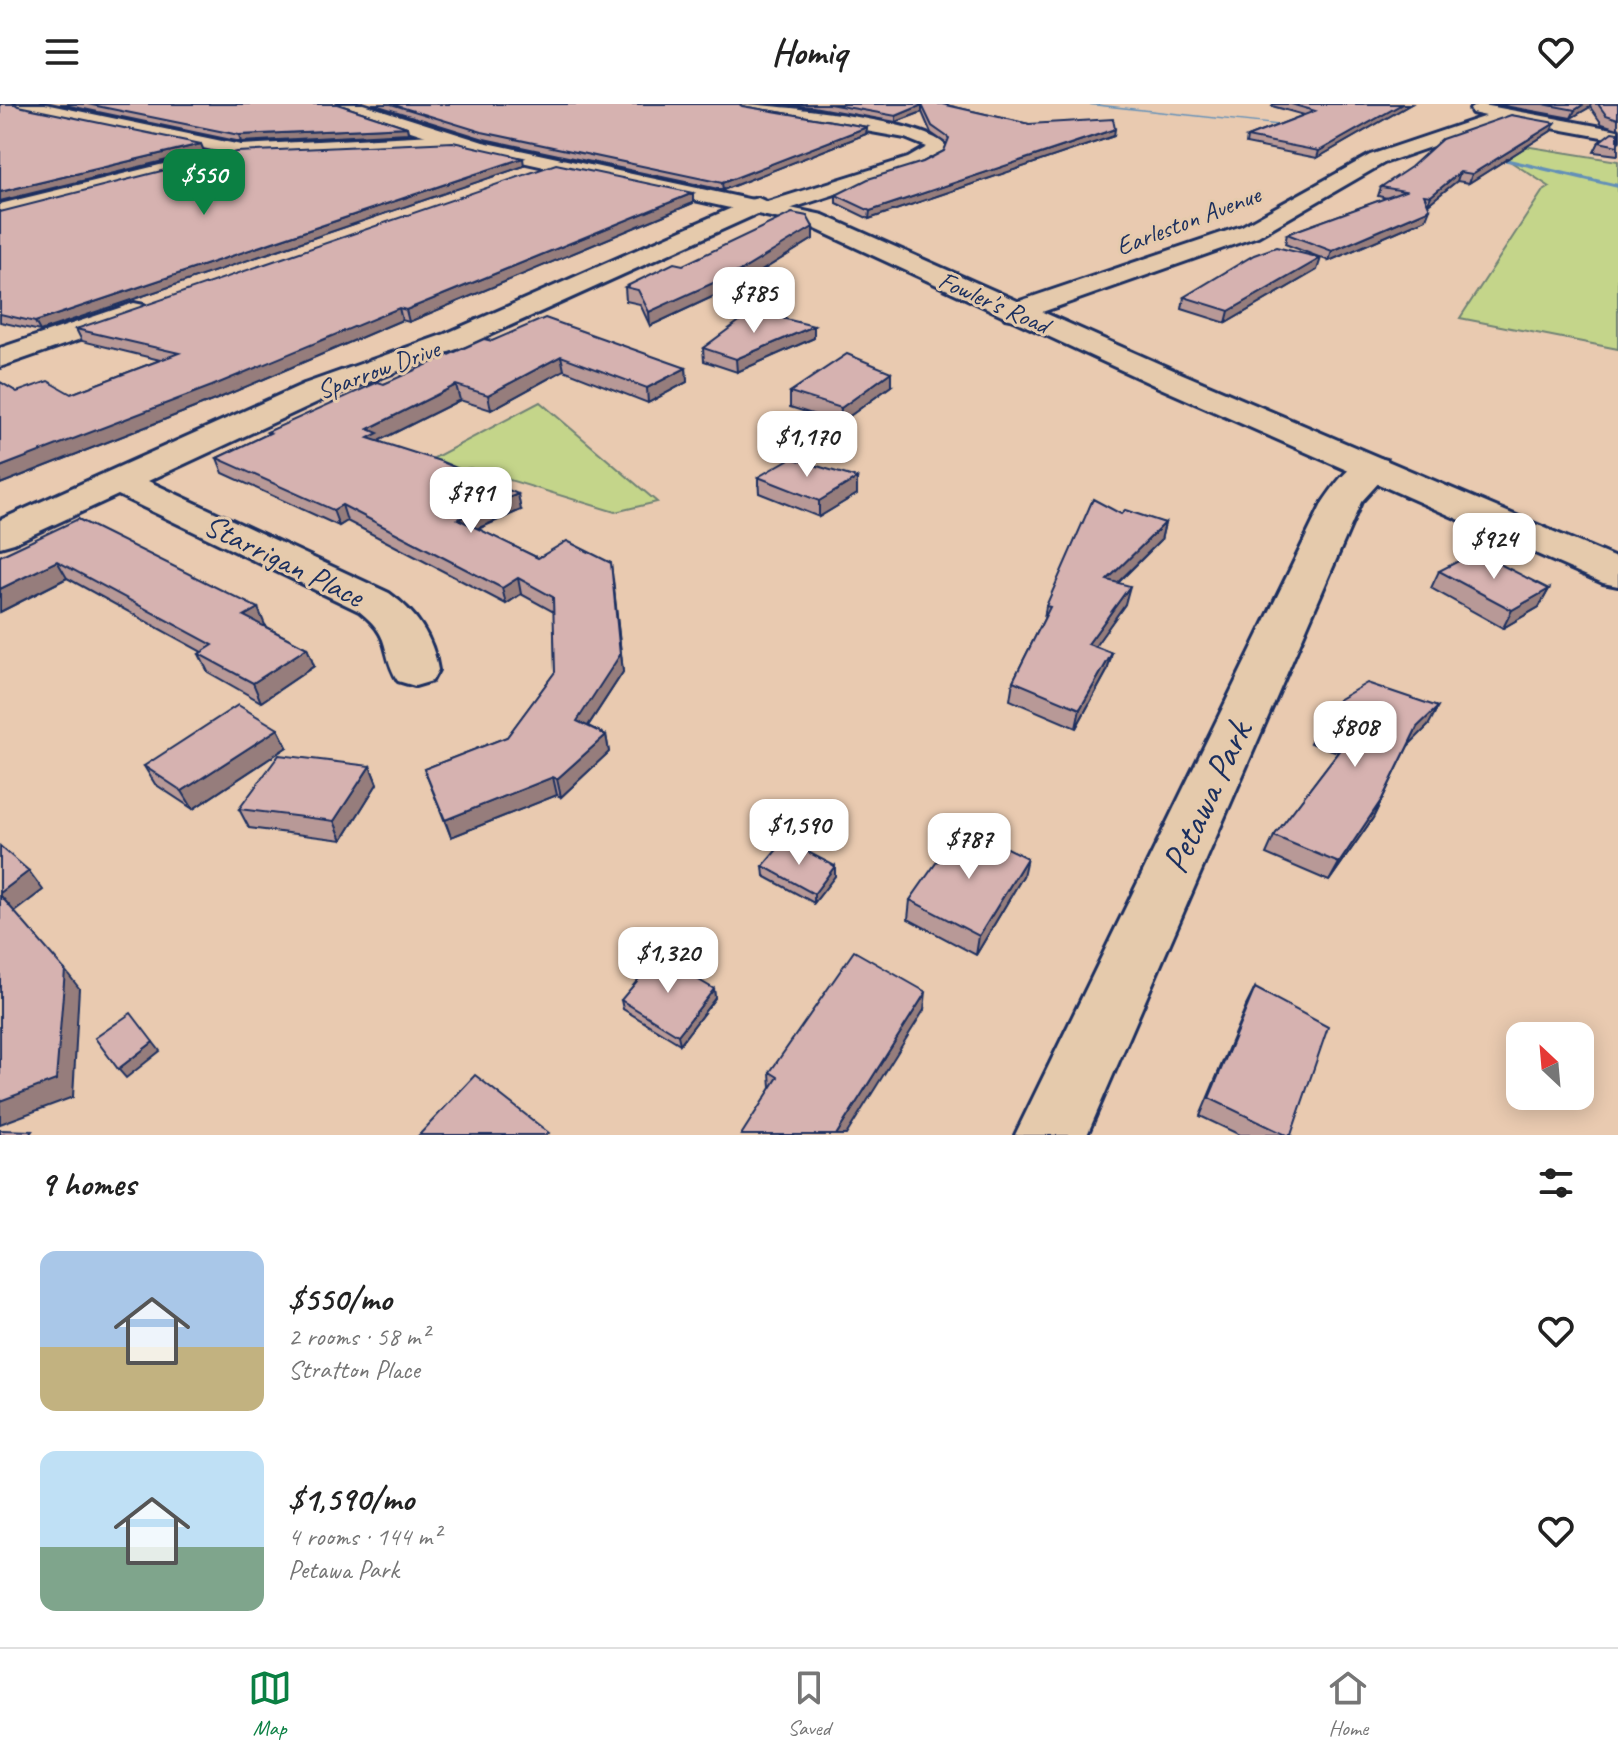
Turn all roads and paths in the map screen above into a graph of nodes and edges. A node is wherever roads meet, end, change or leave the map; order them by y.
1 (21, 104) edge
2 (346, 104) edge
3 (743, 104) edge
4 (1466, 107) dead end
5 (1508, 114) junction
6 (1618, 135) edge
7 (453, 140) junction
8 (241, 151) junction
9 (555, 164) junction
10 (514, 179) edge
11 (764, 206) junction
12 (0, 211) edge
13 (157, 303) edge
14 (1015, 312) junction
15 (0, 358) edge
16 (1374, 468) junction
17 (119, 481) junction
18 (0, 535) edge
19 (1618, 574) edge
20 (415, 670) dead end
21 (1051, 1135) edge

1 - 8 street
2 - 7 street, Fowler's Road
3 - 11 street, Sparrow Drive
4 - 5 street
5 - 6 street
5 - 14 street, Earleston Avenue
7 - 8 street
7 - 9 street, Fowler's Road
8 - 12 street
9 - 10 street
9 - 11 street, Fowler's Road
11 - 14 street, Fowler's Road
11 - 17 street, Sparrow Drive
13 - 15 street
14 - 16 street, Fowler's Road
16 - 19 street, Fowler's Road
16 - 21 street, Petawa Park
17 - 18 street, Sparrow Drive
17 - 20 street, Starrigan Place

